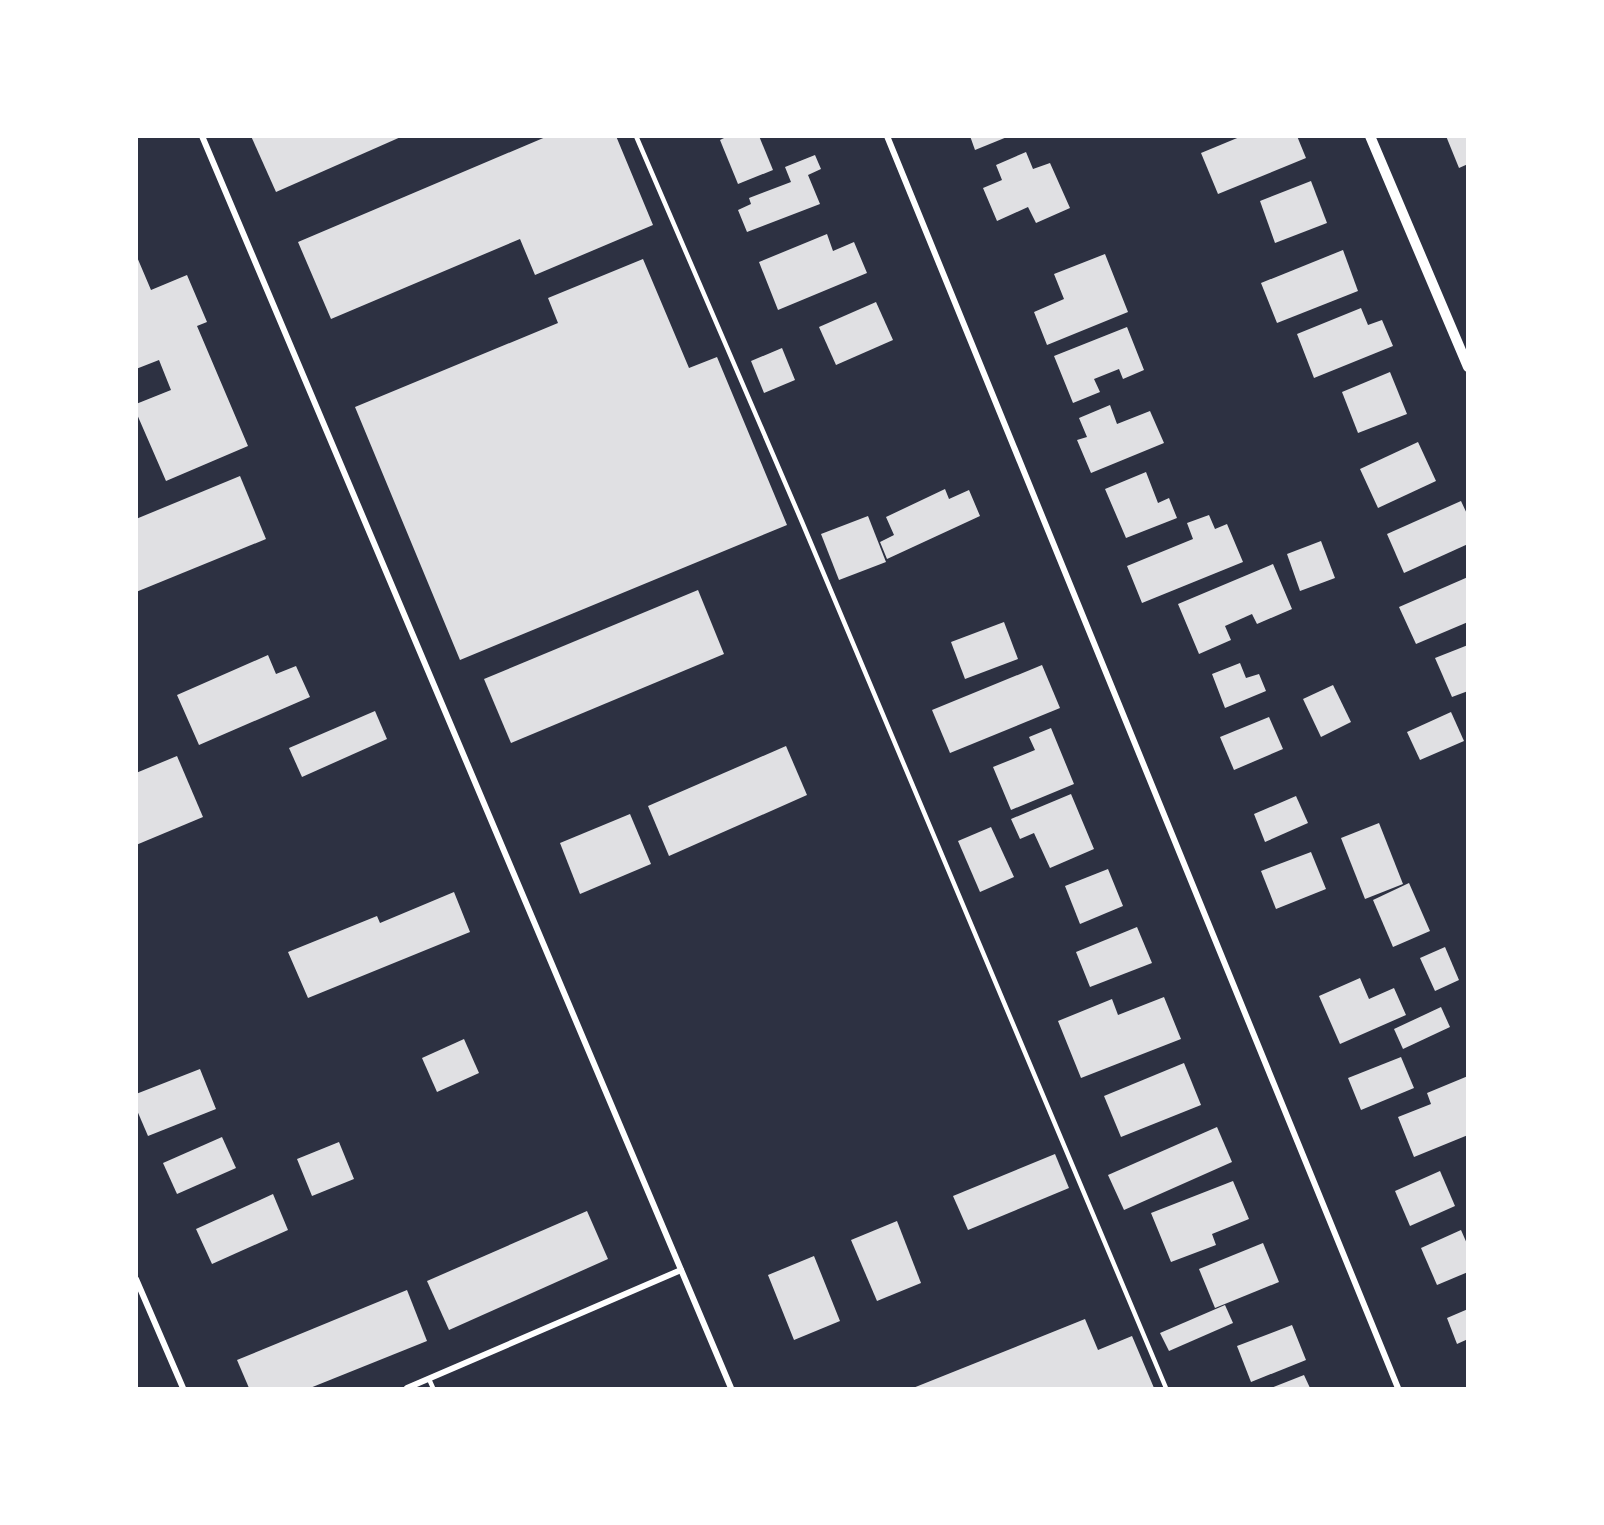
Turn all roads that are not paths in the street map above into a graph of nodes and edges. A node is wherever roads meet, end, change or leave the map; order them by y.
1 (202, 136) edge
2 (636, 136) edge
3 (887, 136) edge
4 (1370, 136) edge
5 (1467, 367) edge
6 (681, 1270) junction
7 (136, 1279) edge
8 (429, 1379) junction
9 (183, 1389) edge
10 (407, 1389) edge
11 (433, 1389) edge
12 (731, 1389) edge
13 (1166, 1389) edge
14 (1398, 1389) edge

1 - 6 street
2 - 13 lane
3 - 14 street
4 - 5 street
6 - 8 street
6 - 12 street
7 - 9 street
8 - 10 street
8 - 11 lane

